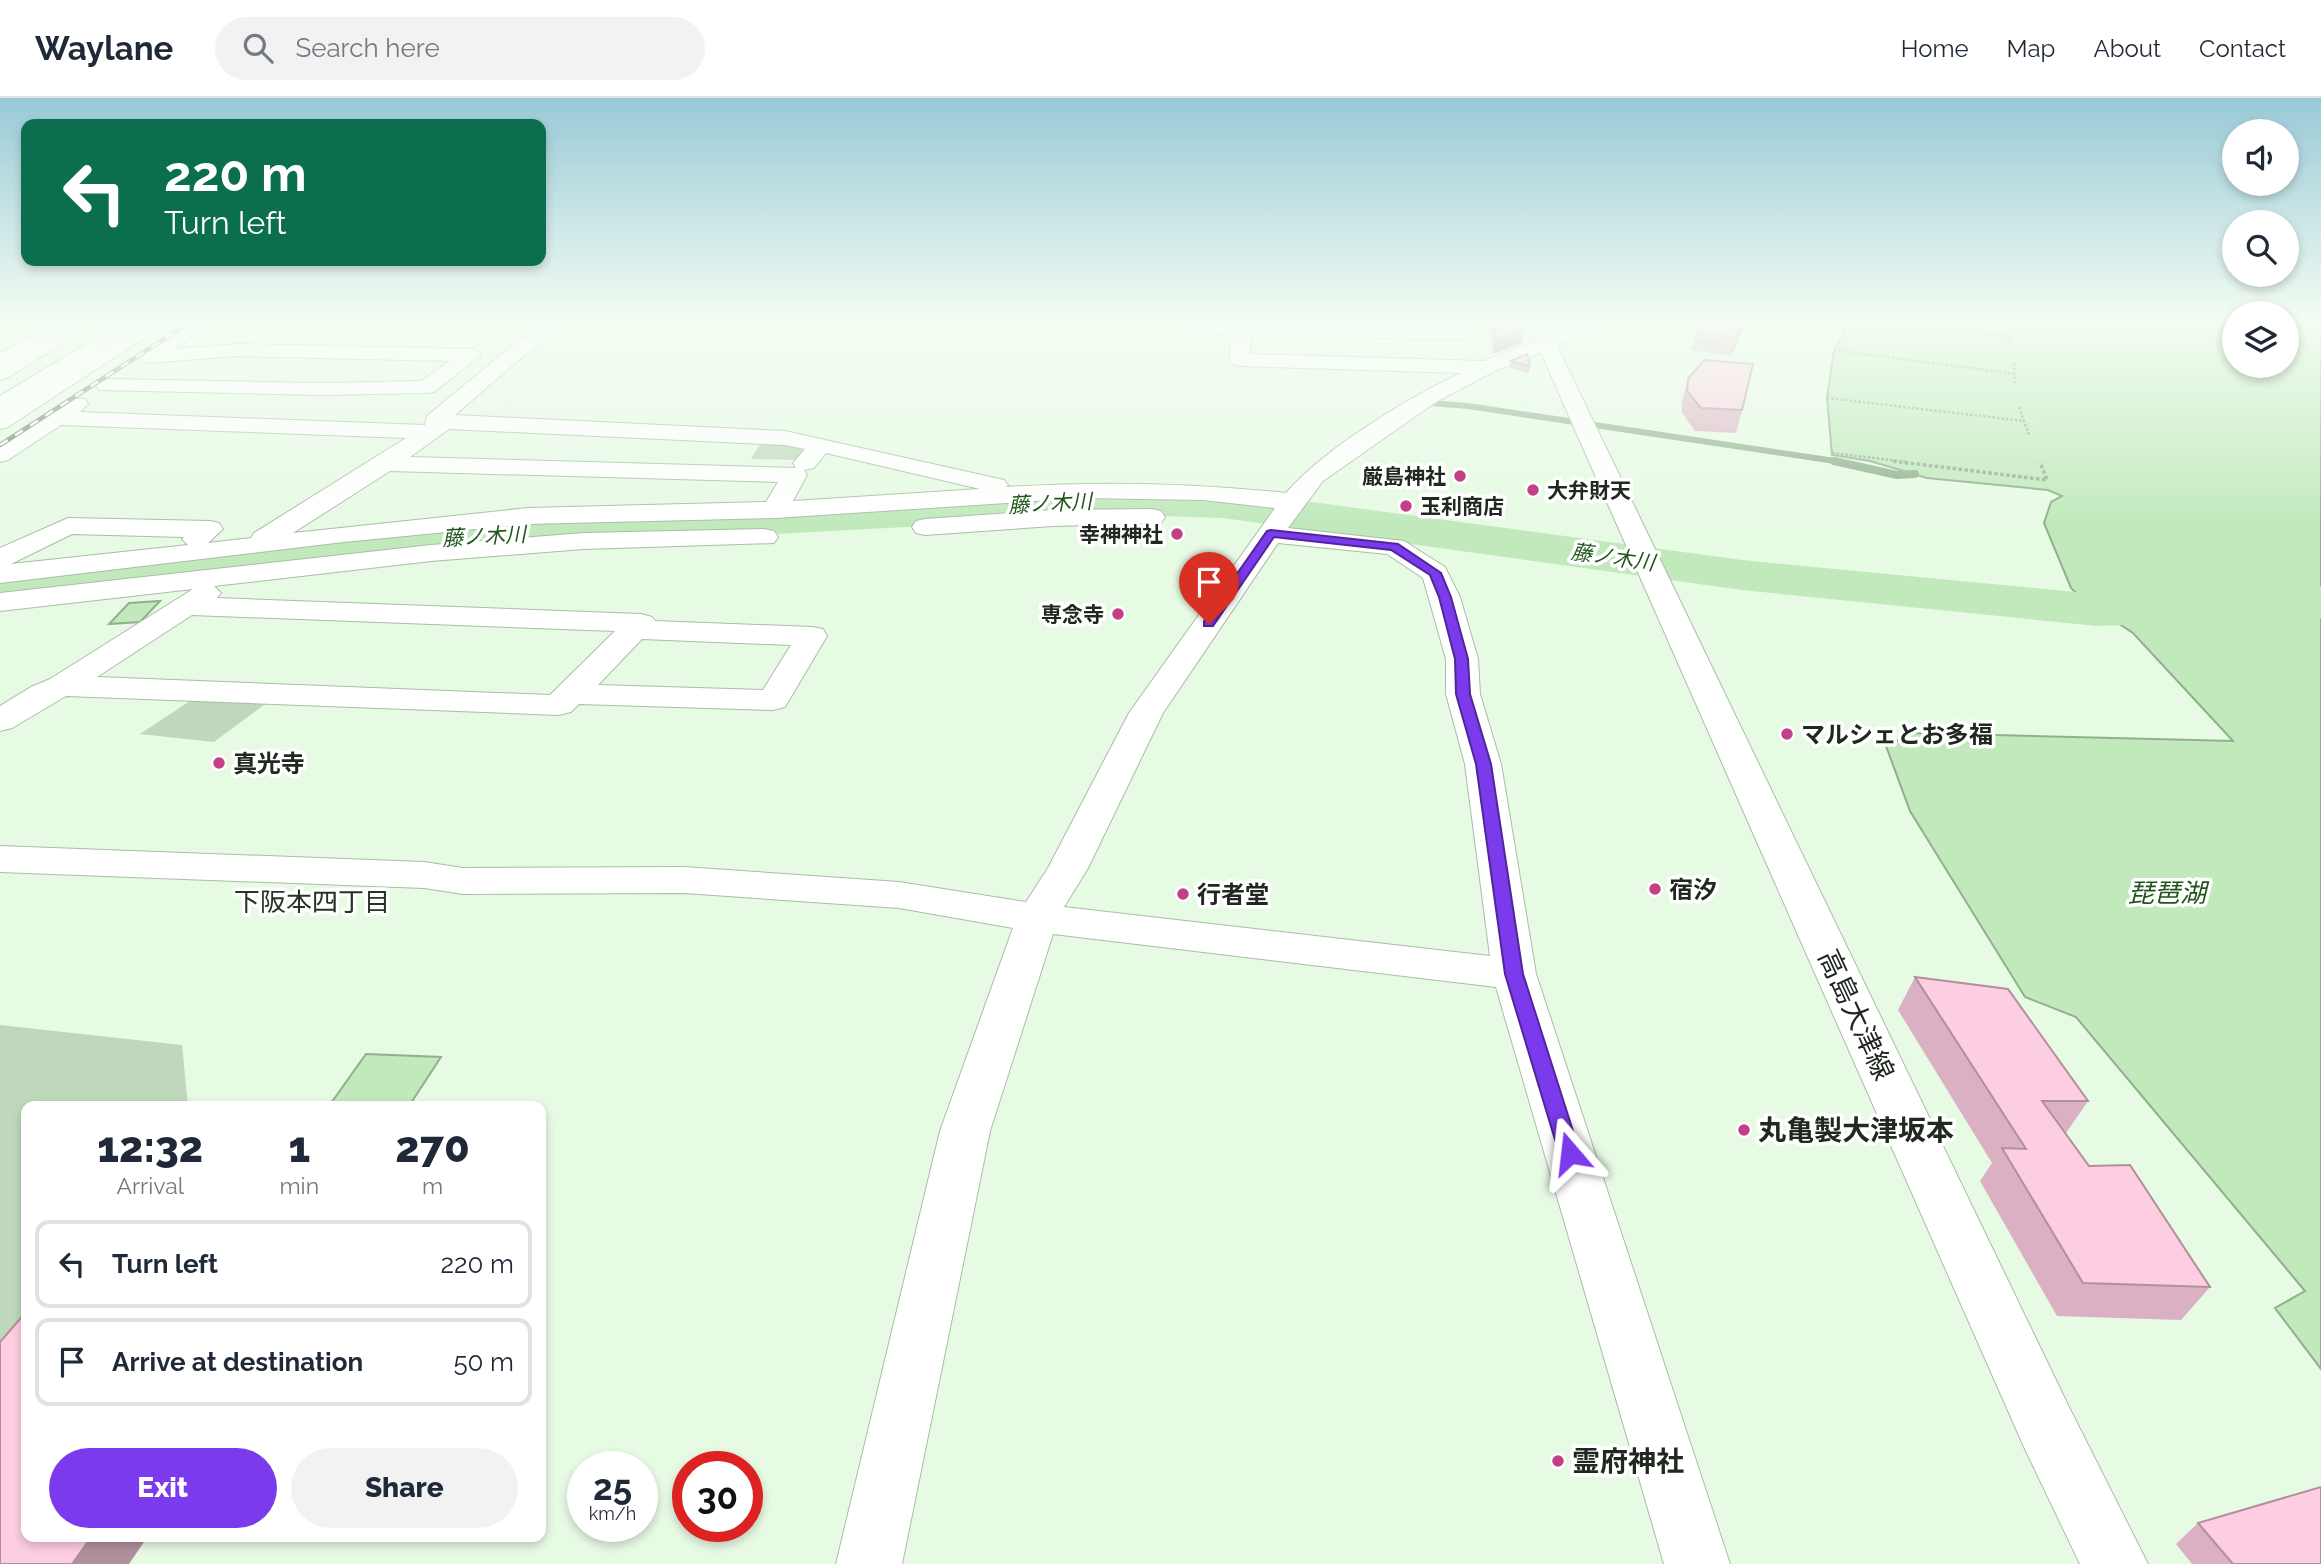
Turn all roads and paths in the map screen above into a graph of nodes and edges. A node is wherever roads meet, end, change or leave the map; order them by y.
1 (25, 389) edge
2 (52, 389) edge
3 (100, 389) edge
4 (472, 389) edge
5 (1443, 389) edge
6 (1569, 389) edge
7 (1827, 398) dead end
8 (0, 405) edge
9 (2018, 407) dead end
10 (57, 418) junction
11 (2024, 421) junction
12 (0, 422) edge
13 (435, 428) junction
14 (2029, 435) dead end
15 (821, 445) junction
16 (1832, 453) dead end
17 (0, 455) edge
18 (2040, 462) dead end
19 (385, 464) junction
20 (795, 475) junction
21 (1055, 490) junction
22 (1016, 493) junction
23 (775, 510) junction
24 (1176, 517) dead end
25 (1059, 518) junction
26 (1281, 518) junction
27 (1213, 519) dead end
28 (904, 528) dead end
29 (787, 535) dead end
30 (174, 555) junction
31 (0, 559) edge
32 (243, 561) junction
33 (0, 573) edge
34 (0, 602) edge
35 (185, 606) junction
36 (634, 630) junction
37 (62, 686) junction
38 (570, 694) junction
39 (0, 721) edge
40 (0, 859) edge
41 (1037, 918) junction
42 (1514, 974) junction
43 (869, 1564) edge
44 (1697, 1564) edge
45 (2115, 1564) edge

1 - 8 main road
2 - 12 main road
3 - 10 main road
4 - 13 main road
5 - 26 main road
6 - 45 main road, 高島大津線
7 - 11 path
9 - 11 path
10 - 13 main road
10 - 17 main road
11 - 14 path
13 - 15 main road
13 - 19 main road
15 - 20 main road
15 - 22 main road
16 - 18 path
19 - 20 main road
19 - 32 main road
20 - 23 main road
21 - 22 main road
21 - 25 main road
21 - 26 main road
22 - 23 main road
23 - 32 main road
24 - 25 main road
25 - 28 main road
26 - 27 main road
26 - 41 main road
26 - 42 main road
29 - 32 main road
30 - 31 main road
30 - 32 main road
30 - 33 main road
32 - 34 main road
32 - 35 main road
35 - 36 main road
35 - 37 main road
36 - 38 main road
36 - 38 main road
37 - 38 main road
37 - 39 main road
40 - 41 main road
41 - 42 main road
41 - 43 main road
42 - 44 main road

